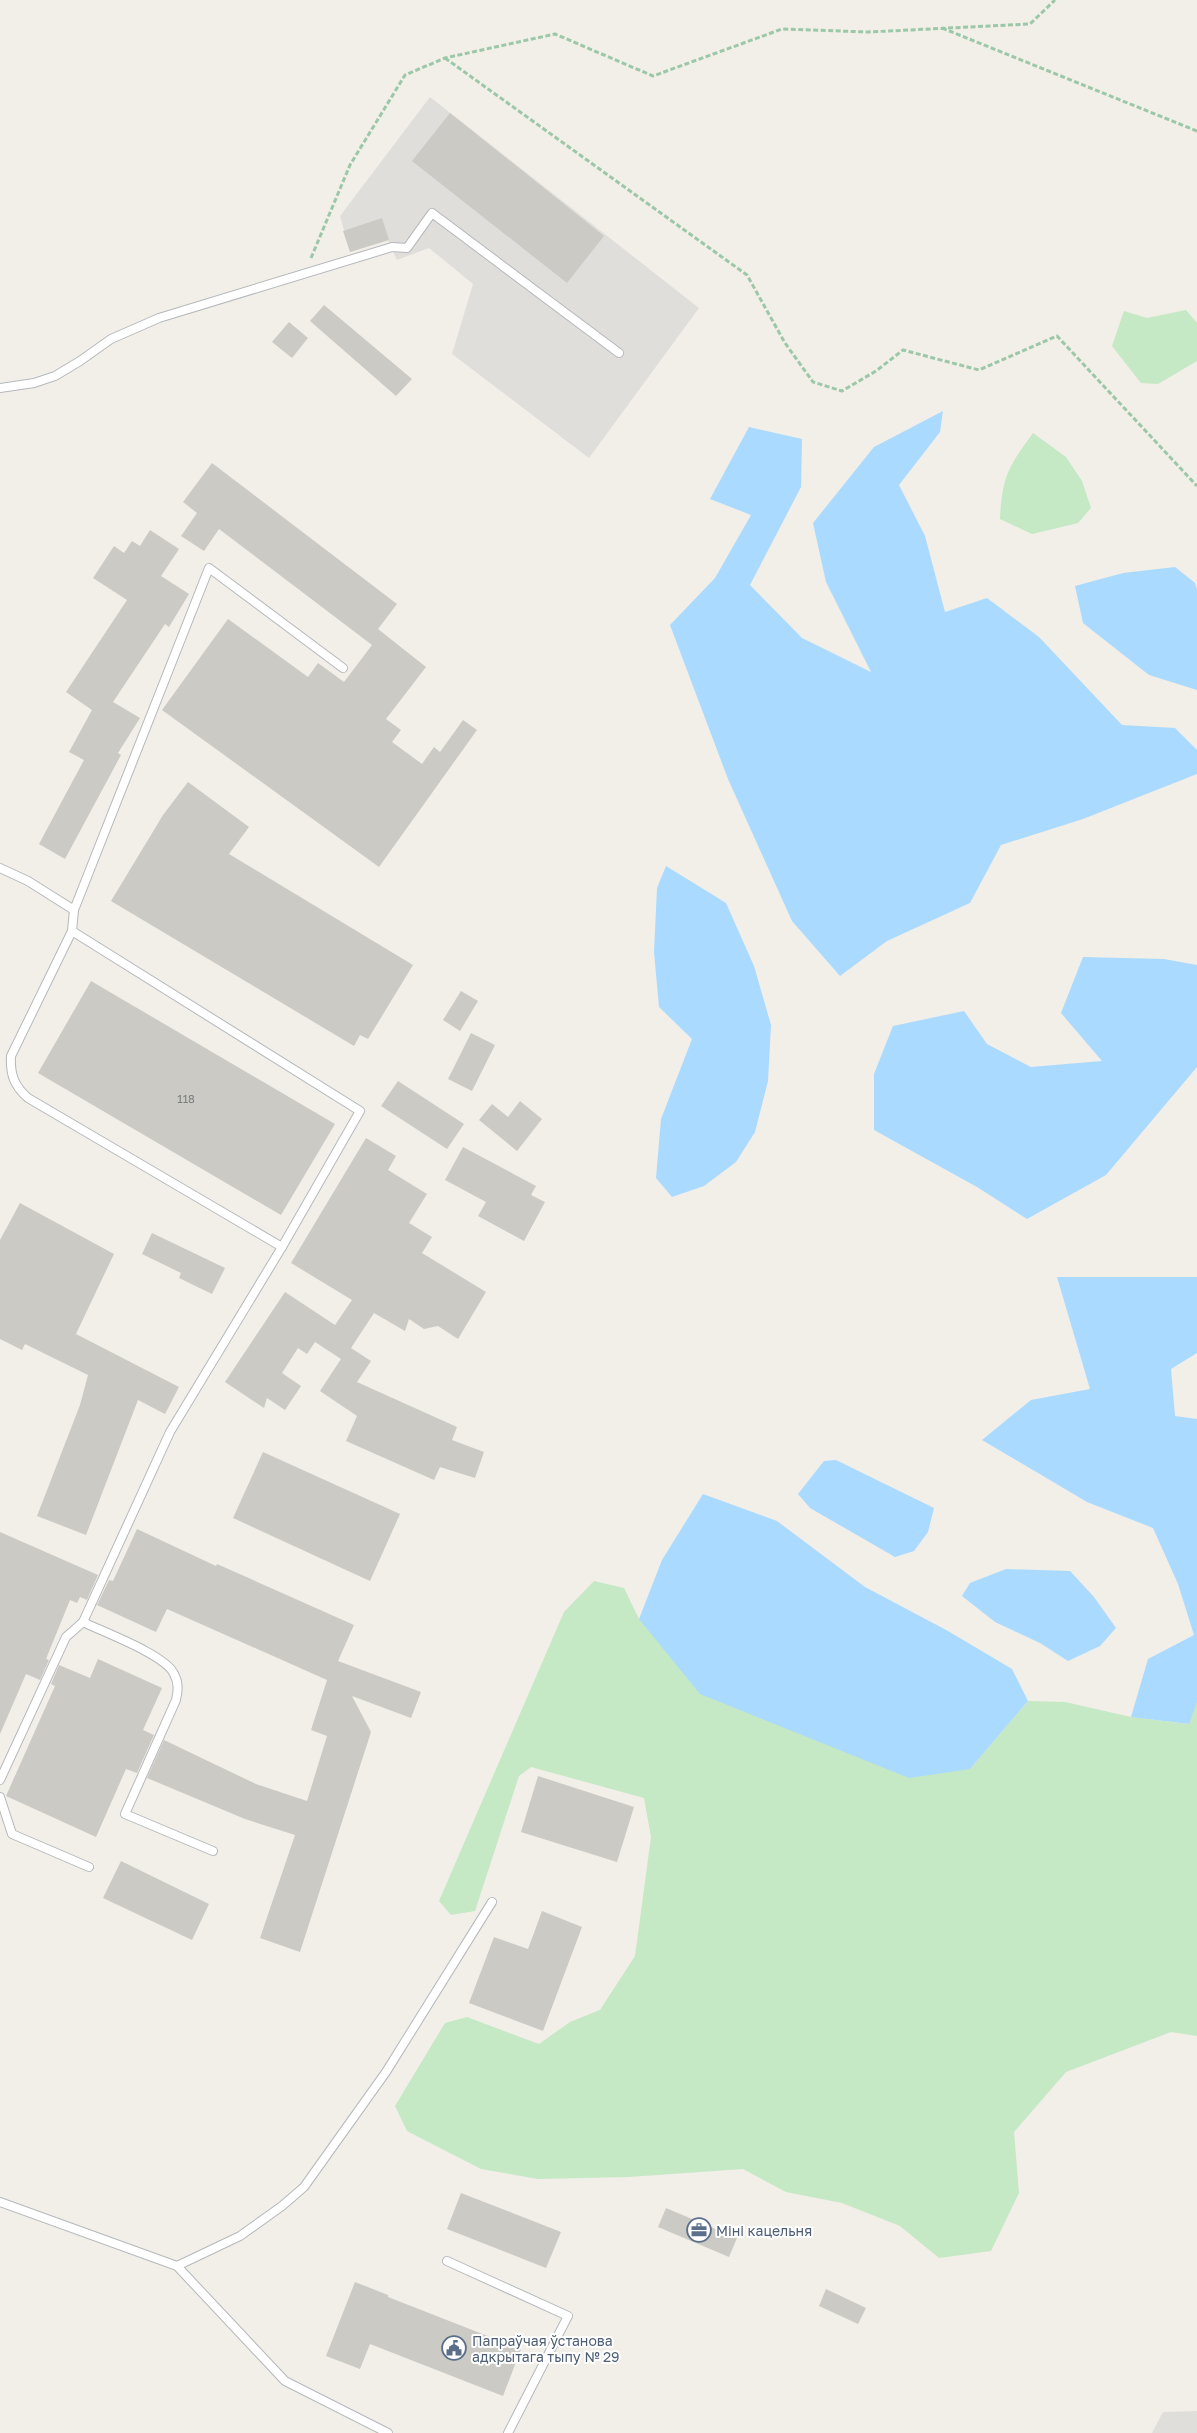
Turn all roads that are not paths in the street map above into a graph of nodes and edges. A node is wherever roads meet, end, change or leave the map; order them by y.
1 (619, 354) dead end
2 (0, 388) edge
3 (343, 668) dead end
4 (0, 868) edge
5 (74, 910) junction
6 (72, 931) junction
7 (282, 1247) junction
8 (83, 1622) junction
9 (0, 1780) edge
10 (0, 1797) edge
11 (213, 1851) dead end
12 (88, 1867) dead end
13 (492, 1902) dead end
14 (0, 2202) edge
15 (447, 2261) dead end
16 (177, 2266) junction
17 (388, 2433) edge
18 (508, 2433) edge

1 - 2 lane
3 - 5 lane
4 - 5 lane
5 - 6 lane
6 - 7 lane
6 - 7 lane
7 - 8 lane
8 - 9 lane
8 - 11 lane
10 - 12 lane
13 - 16 lane
14 - 16 lane
15 - 18 lane
16 - 17 lane

